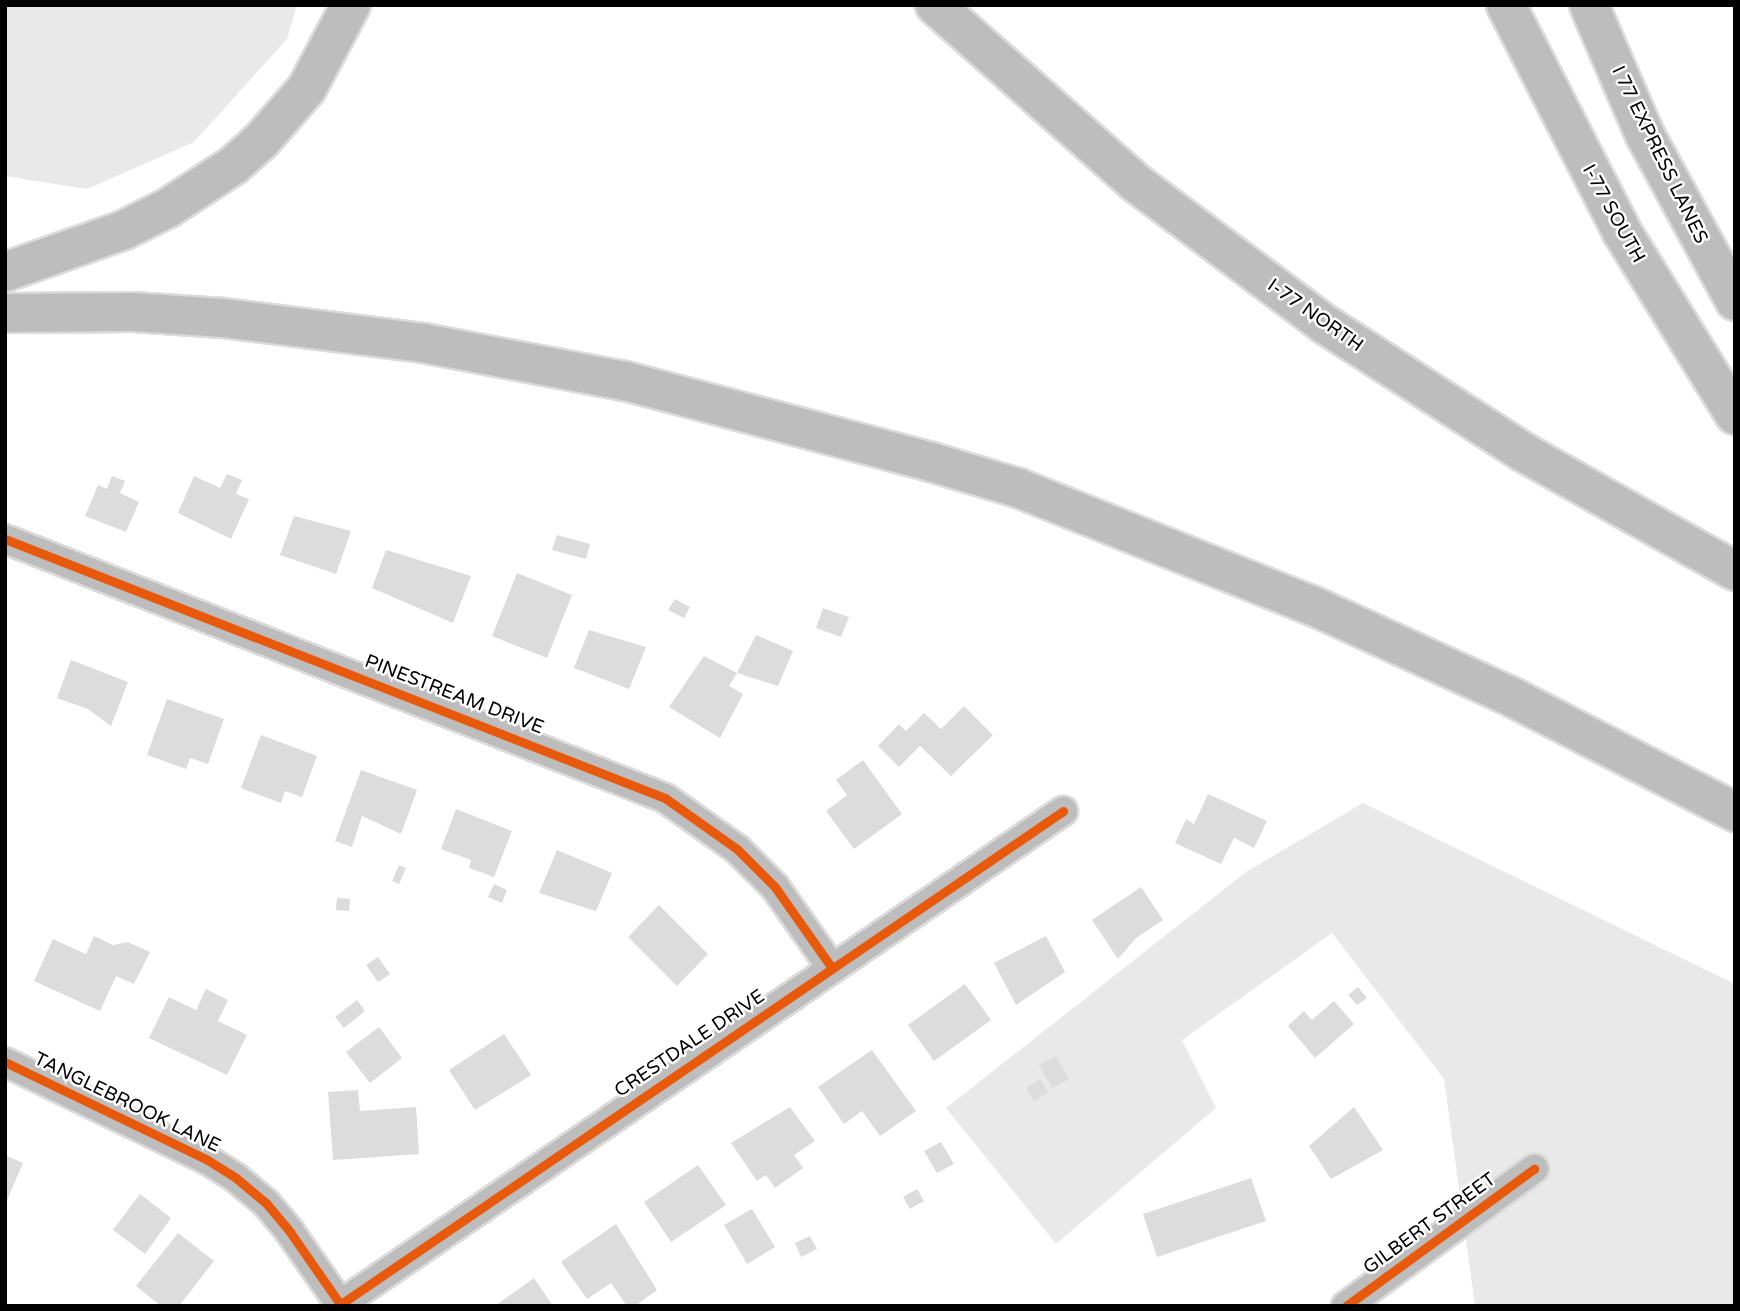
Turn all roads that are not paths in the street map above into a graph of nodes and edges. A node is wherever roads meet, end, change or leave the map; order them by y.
1 (351, 5) edge
2 (935, 5) edge
3 (1506, 5) edge
4 (1589, 5) edge
5 (5, 272) edge
6 (1735, 301) edge
7 (5, 313) edge
8 (1735, 415) edge
9 (5, 539) edge
10 (1735, 571) edge
11 (1063, 810) dead end
12 (1735, 812) edge
13 (832, 968) junction
14 (5, 1062) edge
15 (1534, 1169) dead end
16 (339, 1305) edge
17 (1346, 1306) edge

1 - 5 highway
2 - 10 highway, I-77 NORTH
3 - 8 highway, I-77 SOUTH
4 - 6 highway, I 77 EXPRESS LANES
7 - 12 highway
9 - 13 street, PINESTREAM DRIVE
11 - 13 street, CRESTDALE DRIVE
13 - 16 street, CRESTDALE DRIVE
14 - 16 street, TANGLEBROOK LANE
15 - 17 street, GILBERT STREET

